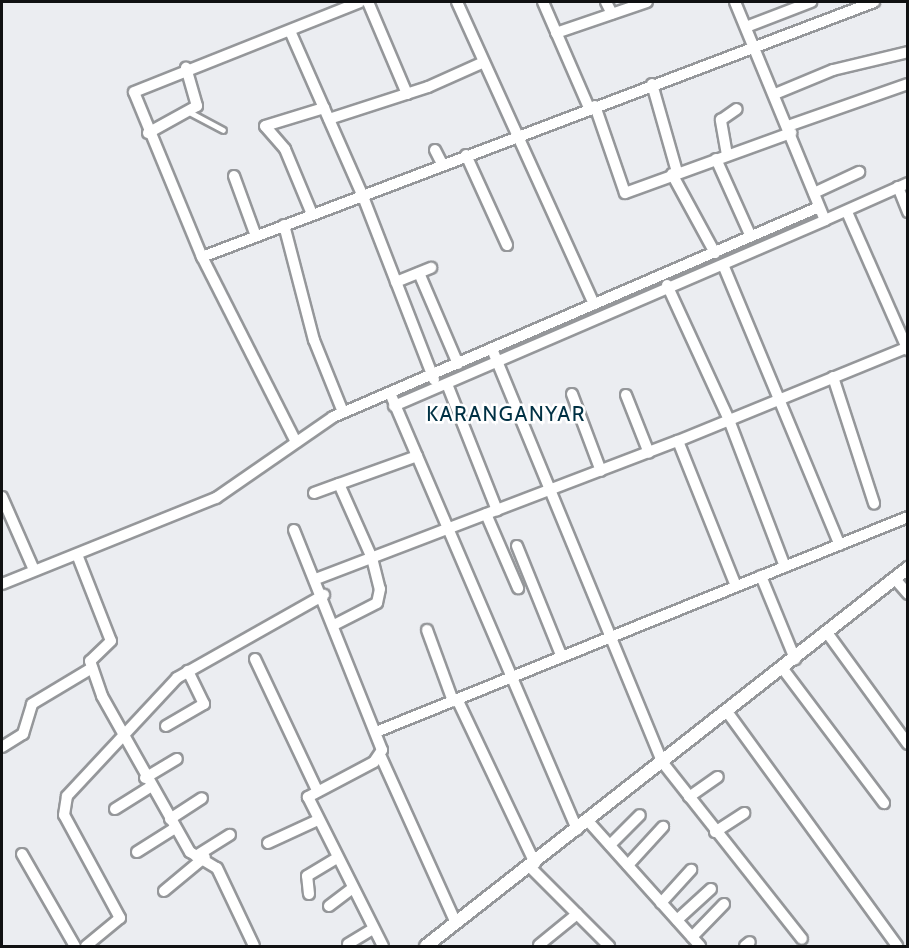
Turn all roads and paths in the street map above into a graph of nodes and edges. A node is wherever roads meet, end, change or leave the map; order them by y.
1 (360, 2) edge
2 (368, 2) edge
3 (457, 2) edge
4 (543, 2) edge
5 (606, 2) edge
6 (647, 2) edge
7 (735, 2) edge
8 (811, 2) edge
9 (874, 2) edge
10 (612, 14) junction
11 (746, 27) junction
12 (290, 31) junction
13 (556, 33) junction
14 (754, 47) junction
15 (908, 52) edge
16 (484, 62) junction
17 (186, 68) junction
18 (652, 84) junction
19 (908, 84) edge
20 (407, 94) junction
21 (775, 94) junction
22 (592, 107) junction
23 (324, 108) junction
24 (737, 109) dead end
25 (191, 113) junction
26 (329, 119) junction
27 (223, 130) dead end
28 (790, 130) junction
29 (148, 133) junction
30 (518, 135) junction
31 (435, 150) dead end
32 (466, 155) junction
33 (728, 155) junction
34 (716, 159) junction
35 (442, 164) junction
36 (859, 172) dead end
37 (674, 173) junction
38 (234, 176) dead end
39 (903, 185) edge
40 (814, 193) junction
41 (362, 194) junction
42 (819, 207) junction
43 (847, 212) junction
44 (908, 212) edge
45 (312, 214) junction
46 (825, 220) junction
47 (284, 225) junction
48 (256, 236) junction
49 (751, 237) junction
50 (507, 245) dead end
51 (202, 257) junction
52 (724, 258) junction
53 (431, 268) dead end
54 (419, 273) junction
55 (396, 282) junction
56 (666, 283) junction
57 (594, 304) junction
58 (907, 348) edge
59 (496, 357) junction
60 (458, 364) junction
61 (432, 375) junction
62 (832, 377) junction
63 (442, 386) junction
64 (572, 394) dead end
65 (626, 395) dead end
66 (392, 399) junction
67 (780, 399) junction
68 (344, 412) junction
69 (729, 420) junction
70 (678, 441) junction
71 (297, 442) junction
72 (649, 453) junction
73 (417, 456) junction
74 (601, 471) junction
75 (339, 484) junction
76 (550, 490) junction
77 (314, 493) dead end
78 (2, 497) edge
79 (874, 503) dead end
80 (492, 512) junction
81 (908, 517) edge
82 (449, 529) junction
83 (294, 530) dead end
84 (840, 545) junction
85 (517, 546) dead end
86 (78, 557) junction
87 (372, 558) junction
88 (785, 567) junction
89 (908, 568) edge
90 (34, 570) junction
91 (761, 576) junction
92 (316, 579) junction
93 (895, 579) junction
94 (2, 584) edge
95 (736, 586) junction
96 (518, 588) dead end
97 (908, 594) edge
98 (324, 595) junction
99 (334, 625) junction
100 (427, 630) dead end
101 (613, 634) junction
102 (828, 634) junction
103 (561, 655) junction
104 (795, 659) junction
105 (255, 660) dead end
106 (92, 668) junction
107 (783, 669) junction
108 (188, 671) junction
109 (510, 678) junction
110 (455, 700) junction
111 (728, 713) junction
112 (166, 726) dead end
113 (376, 732) junction
114 (122, 733) junction
115 (908, 744) edge
116 (2, 747) edge
117 (381, 757) junction
118 (177, 759) dead end
119 (663, 763) junction
120 (718, 777) dead end
121 (148, 782) junction
122 (317, 790) junction
123 (689, 797) junction
124 (202, 798) dead end
125 (885, 803) dead end
126 (115, 809) dead end
127 (744, 813) dead end
128 (640, 815) dead end
129 (318, 820) junction
130 (588, 821) junction
131 (172, 824) junction
132 (663, 827) dead end
133 (577, 830) junction
134 (715, 832) junction
135 (230, 835) dead end
136 (268, 843) dead end
137 (610, 845) junction
138 (137, 852) dead end
139 (22, 854) dead end
140 (200, 856) junction
141 (335, 859) junction
142 (532, 865) junction
143 (628, 865) junction
144 (691, 870) dead end
145 (711, 889) dead end
146 (350, 890) junction
147 (164, 891) dead end
148 (309, 894) dead end
149 (661, 903) junction
150 (724, 904) dead end
151 (328, 906) dead end
152 (577, 914) junction
153 (677, 920) junction
154 (456, 923) junction
155 (373, 929) junction
156 (692, 937) junction
157 (802, 939) dead end
158 (348, 944) dead end
159 (539, 945) dead end
160 (75, 946) edge
161 (86, 946) edge
162 (254, 946) edge
163 (382, 946) edge
164 (426, 946) edge
165 (609, 946) edge
166 (700, 946) edge
167 (897, 946) edge

1 - 12 street
2 - 20 street
3 - 16 street
4 - 13 street
5 - 10 street
6 - 10 street
7 - 11 street
8 - 11 street
9 - 14 street
10 - 13 street
11 - 14 street
12 - 17 street
12 - 23 street
13 - 22 street
14 - 18 street
14 - 21 street
15 - 21 street
16 - 20 street
16 - 30 street
17 - 25 street
17 - 29 street
18 - 22 street
18 - 37 street
19 - 28 street
20 - 26 street
21 - 28 street
22 - 30 street
22 - 37 street
23 - 26 street
23 - 45 street
24 - 33 street
25 - 27 lane
25 - 29 street
26 - 41 street
28 - 33 street
28 - 40 street
29 - 51 street
30 - 32 street
30 - 57 street
31 - 35 street
32 - 35 street
32 - 50 street
33 - 34 street
34 - 37 street
34 - 49 street
35 - 41 street
36 - 40 street
37 - 52 street
38 - 48 street
39 - 43 street
39 - 44 street
40 - 42 street
41 - 45 street
41 - 55 street
42 - 46 street
42 - 49 street
43 - 46 street
43 - 58 street
45 - 47 street
46 - 52 street
47 - 48 street
47 - 68 street
48 - 51 street
49 - 52 street
51 - 71 street
52 - 56 street
52 - 56 street
52 - 67 street
53 - 54 street
54 - 55 street
54 - 60 street
55 - 61 street
56 - 57 street
56 - 59 street
56 - 69 street
57 - 59 street
58 - 62 street
59 - 60 street
59 - 63 street
59 - 76 street
60 - 61 street
61 - 63 street
61 - 66 street
62 - 67 street
62 - 79 street
63 - 66 street
63 - 80 street
64 - 74 street
65 - 72 street
66 - 68 street
66 - 73 street
67 - 69 street
67 - 84 street
68 - 71 street
69 - 70 street
69 - 88 street
70 - 72 street
70 - 95 street
71 - 86 street
72 - 74 street
73 - 75 street
73 - 82 street
74 - 76 street
75 - 77 street
75 - 87 street
76 - 80 street
76 - 101 street
78 - 90 street
80 - 82 street
80 - 96 street
81 - 84 street
82 - 87 street
82 - 109 street
83 - 92 street
84 - 88 street
85 - 103 street
86 - 90 street
86 - 106 street
87 - 92 street
87 - 99 street
88 - 91 street
89 - 93 street
90 - 94 street
91 - 95 street
91 - 104 street
92 - 98 street
93 - 97 street
93 - 102 street
95 - 101 street
98 - 99 street
98 - 108 street
99 - 113 street
100 - 110 street
101 - 103 street
101 - 119 street
102 - 104 street
102 - 115 street
103 - 109 street
104 - 107 street
105 - 122 street
106 - 114 street
106 - 116 street
107 - 111 street
107 - 125 street
108 - 112 street
108 - 114 street
109 - 110 street
109 - 133 street
110 - 113 street
110 - 142 street
111 - 119 street
111 - 167 street
113 - 117 street
114 - 121 street
114 - 161 street
117 - 122 street
117 - 154 street
118 - 121 street
119 - 123 street
119 - 130 street
120 - 123 street
121 - 126 street
121 - 131 street
122 - 129 street
123 - 134 street
124 - 131 street
127 - 134 street
128 - 137 street
129 - 136 street
129 - 141 street
130 - 133 street
130 - 137 street
131 - 138 street
131 - 140 street
132 - 143 street
133 - 142 street
134 - 157 street
135 - 140 street
137 - 143 street
139 - 160 street
140 - 147 street
140 - 162 street
141 - 146 street
141 - 148 street
142 - 152 street
142 - 154 street
143 - 149 street
144 - 149 street
145 - 153 street
146 - 151 street
146 - 155 street
149 - 153 street
150 - 156 street
152 - 159 street
152 - 165 street
153 - 156 street
154 - 164 street
155 - 158 street
155 - 163 street
156 - 166 street

